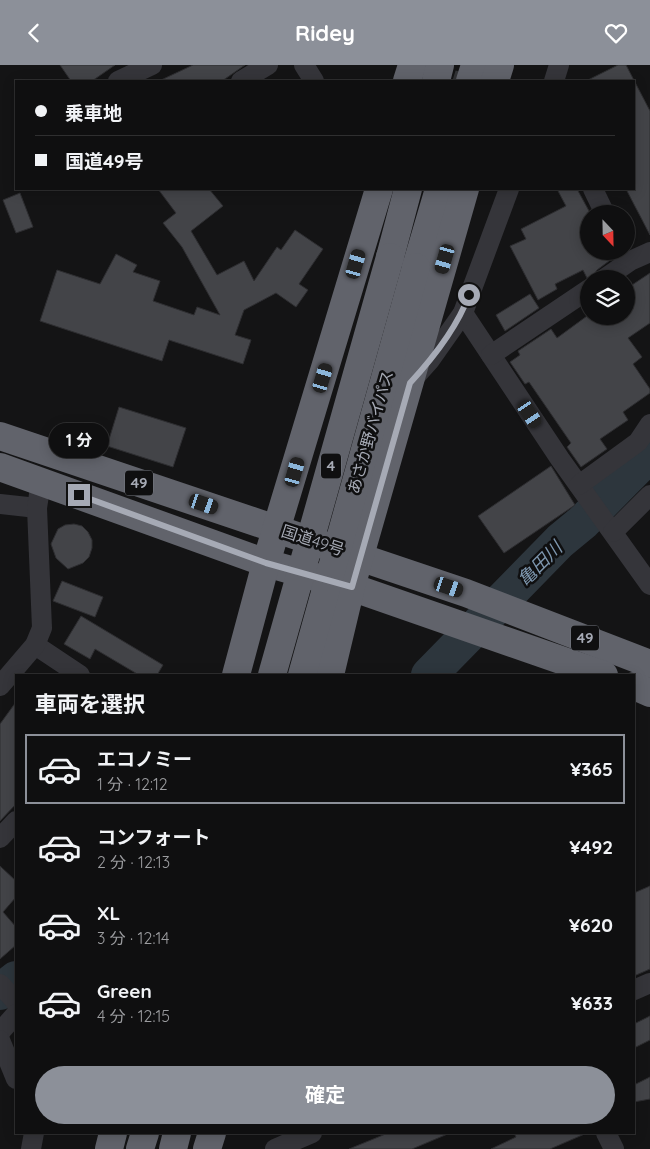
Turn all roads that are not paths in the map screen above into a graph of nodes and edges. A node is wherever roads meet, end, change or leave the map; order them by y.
1 (152, 65) edge
2 (268, 65) edge
3 (304, 65) edge
4 (412, 65) edge
5 (440, 65) edge
6 (475, 65) edge
7 (500, 65) edge
8 (559, 65) edge
9 (120, 80) edge
10 (243, 80) edge
11 (313, 80) edge
12 (407, 80) edge
13 (436, 80) edge
14 (470, 80) edge
15 (495, 80) edge
16 (554, 80) edge
17 (379, 190) edge
18 (408, 190) edge
19 (439, 190) edge
20 (465, 190) edge
21 (509, 190) edge
22 (594, 190) edge
23 (601, 205) edge
24 (650, 252) edge
25 (635, 255) edge
26 (623, 260) edge
27 (613, 270) edge
28 (580, 295) edge
29 (462, 313) junction
30 (491, 355) junction
31 (410, 383) junction
32 (650, 424) edge
33 (0, 437) edge
34 (0, 467) edge
35 (42, 481) junction
36 (582, 489) junction
37 (650, 495) edge
38 (0, 504) edge
39 (37, 508) junction
40 (278, 529) junction
41 (613, 532) junction
42 (361, 556) junction
43 (266, 563) junction
44 (650, 585) edge
45 (352, 587) junction
46 (34, 645) junction
47 (650, 664) edge
48 (78, 674) edge
49 (236, 674) edge
50 (272, 674) edge
51 (302, 674) edge
52 (330, 674) edge
53 (601, 674) edge
54 (0, 686) edge
55 (635, 686) edge
56 (650, 693) edge
57 (15, 822) edge
58 (0, 838) edge
59 (650, 983) edge
60 (0, 984) edge
61 (635, 990) edge
62 (15, 1001) edge
63 (15, 1015) edge
64 (0, 1032) edge
65 (0, 1040) edge
66 (15, 1077) edge
67 (34, 1134) edge
68 (113, 1134) edge
69 (144, 1134) edge
70 (177, 1134) edge
71 (212, 1134) edge
72 (310, 1134) edge
73 (606, 1134) edge
74 (31, 1149) edge
75 (109, 1149) edge
76 (140, 1149) edge
77 (173, 1149) edge
78 (207, 1149) edge
79 (275, 1149) edge
80 (614, 1149) edge

1 - 9 street
2 - 10 street
3 - 11 street
4 - 12 highway
5 - 13 highway
6 - 14 highway
7 - 15 highway
8 - 16 street
17 - 40 highway
18 - 50 highway, あさか野バイパス / 4, bridge
19 - 51 highway, あさか野バイパス / 4, bridge
20 - 31 highway
21 - 29 street
22 - 23 street
24 - 25 street
26 - 27 street
28 - 30 street
29 - 30 street
29 - 31 street
30 - 36 street
31 - 42 highway
32 - 36 street
33 - 40 highway, 国道49号 / 49
34 - 35 highway, 国道49号 / 49
35 - 39 street
35 - 43 highway, 国道49号 / 49
36 - 41 street
37 - 41 street
38 - 39 street
39 - 46 street
40 - 42 highway, 国道49号 / 49
40 - 43 highway
41 - 44 street
42 - 45 highway
42 - 47 highway, 国道49号 / 49
43 - 45 highway, 国道49号 / 49
43 - 49 highway
45 - 52 highway
45 - 53 highway, 国道49号 / 49
46 - 48 street
46 - 54 street
55 - 56 highway
57 - 58 street
59 - 61 street
60 - 62 street
63 - 64 street
65 - 66 street
67 - 74 street
68 - 75 highway
69 - 76 highway
70 - 77 highway
71 - 78 highway
72 - 79 street
73 - 80 street

